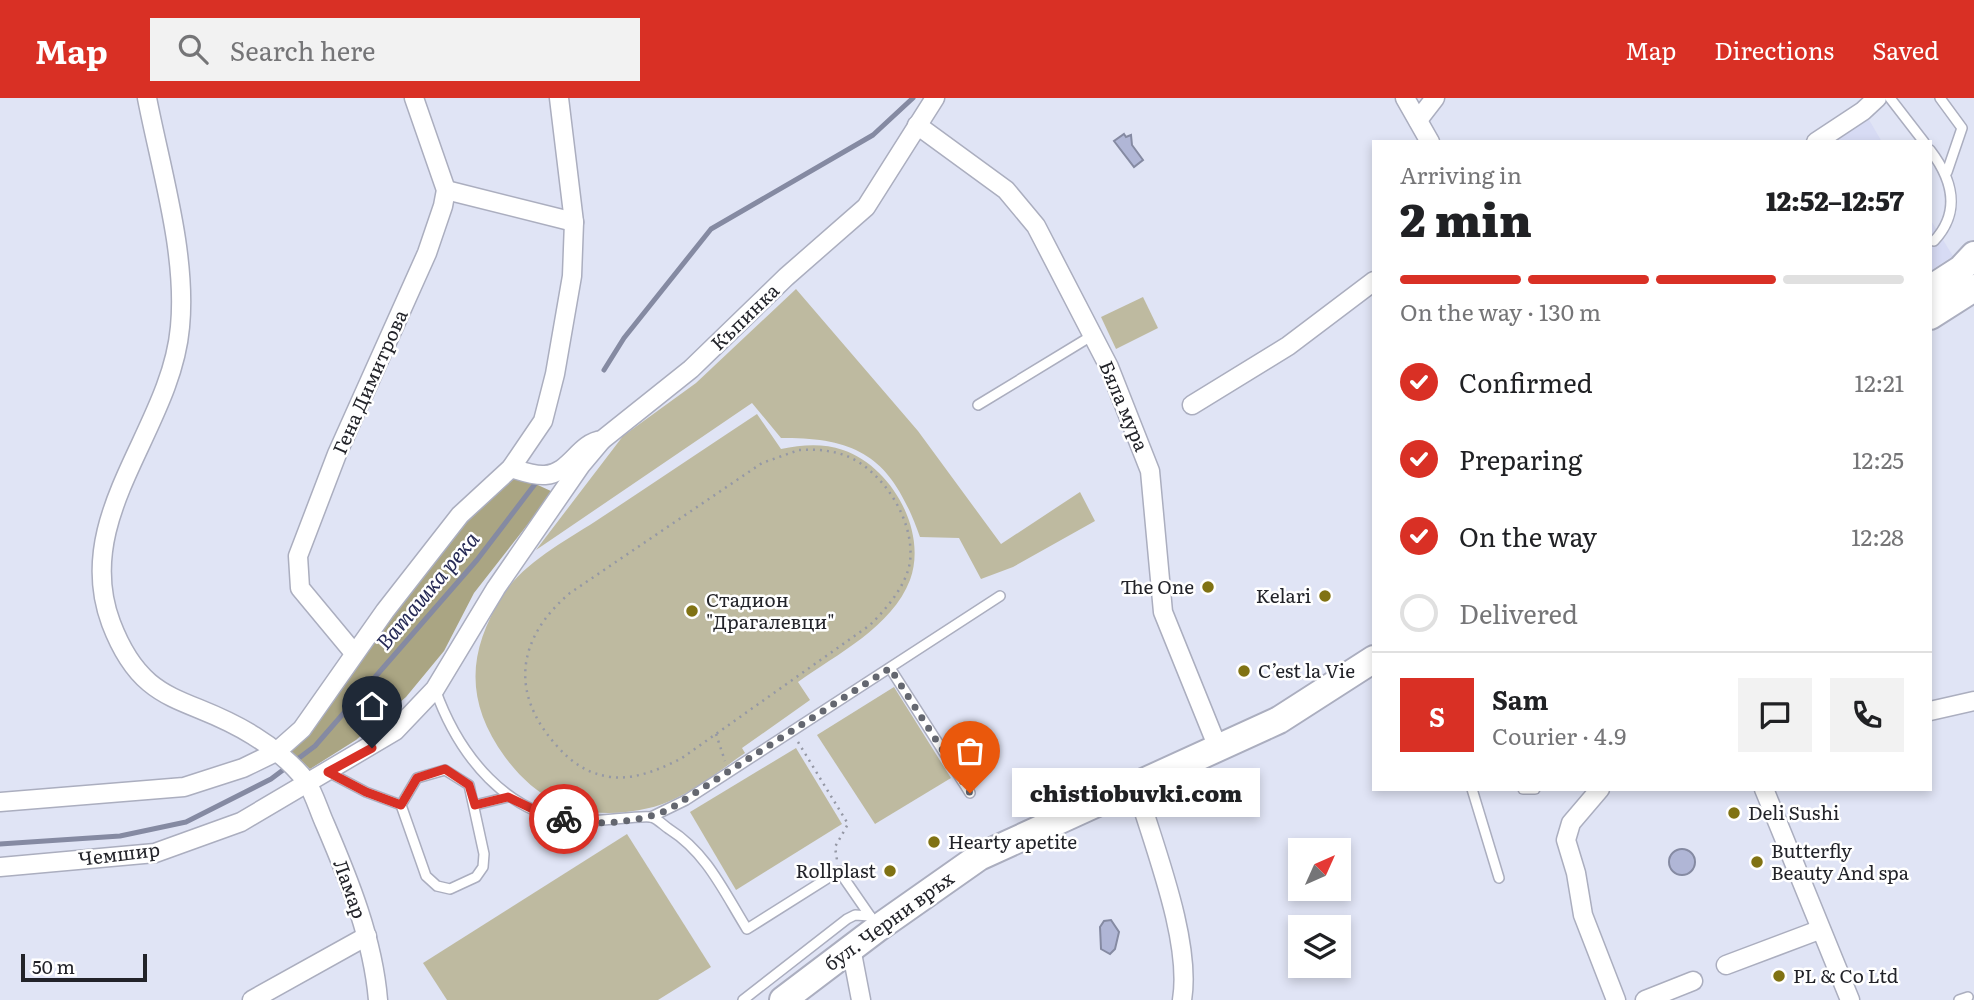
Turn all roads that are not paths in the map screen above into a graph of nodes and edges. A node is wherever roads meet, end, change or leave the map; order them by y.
1 (147, 98) edge
2 (414, 98) edge
3 (559, 98) edge
4 (935, 98) edge
5 (1405, 98) edge
6 (1435, 98) edge
7 (1940, 98) edge
8 (1877, 99) edge
9 (1418, 120) junction
10 (917, 125) junction
11 (1429, 140) edge
12 (1819, 140) edge
13 (1922, 140) edge
14 (1932, 153) edge
15 (1947, 172) junction
16 (446, 190) junction
17 (574, 222) junction
18 (1934, 241) dead end
19 (1974, 255) edge
20 (1372, 283) edge
21 (1932, 288) edge
22 (1974, 288) edge
23 (1932, 315) edge
24 (1093, 335) junction
25 (978, 405) dead end
26 (1192, 405) dead end
27 (602, 440) junction
28 (511, 468) junction
29 (1000, 596) dead end
30 (354, 653) junction
31 (1372, 660) edge
32 (890, 668) junction
33 (435, 689) junction
34 (1974, 701) edge
35 (1932, 712) edge
36 (1932, 712) edge
37 (1974, 713) edge
38 (1218, 748) junction
39 (279, 755) junction
40 (328, 772) junction
41 (303, 778) junction
42 (1136, 786) junction
43 (1473, 791) edge
44 (1598, 791) edge
45 (1765, 791) edge
46 (970, 793) dead end
47 (508, 797) junction
48 (0, 802) edge
49 (401, 805) junction
50 (475, 805) junction
51 (651, 817) junction
52 (0, 867) edge
53 (1499, 878) dead end
54 (874, 922) junction
55 (1819, 930) junction
56 (367, 936) junction
57 (851, 948) junction
58 (1727, 965) dead end
59 (1693, 981) dead end
60 (253, 1000) edge
61 (378, 1000) edge
62 (743, 1000) edge
63 (783, 1000) edge
64 (861, 1000) edge
65 (1182, 1000) edge
66 (1616, 1000) edge
67 (1645, 1000) edge
68 (1850, 1000) edge

1 - 39 street
2 - 16 street
3 - 17 street
4 - 10 street, Къпинка
5 - 9 street
6 - 9 street
7 - 15 lane
8 - 12 street
8 - 13 lane
9 - 11 street
10 - 24 street, Бяла мура
10 - 27 street, Къпинка
14 - 15 lane
15 - 18 lane
16 - 17 street
16 - 30 street, Гена Димитрова
17 - 28 street
19 - 21 main road
20 - 26 street
22 - 23 main road
24 - 25 lane
24 - 38 street, Бяла мура
27 - 28 street, Къпинка
27 - 33 street, Чемшир
28 - 30 street
29 - 32 lane
30 - 39 street
31 - 38 main road, бул. Черни връх
32 - 46 lane
32 - 51 lane
33 - 40 street, Чемшир
33 - 47 lane
34 - 35 street
36 - 37 street
38 - 42 main road, бул. Черни връх
39 - 41 street
39 - 48 street
40 - 41 street, Чемшир
40 - 49 lane
41 - 52 street, Чемшир
41 - 56 street, Ламар
42 - 54 main road, бул. Черни връх
42 - 65 street
43 - 53 lane
44 - 66 street
45 - 55 street
47 - 50 lane
47 - 51 lane
49 - 50 lane
49 - 50 lane
51 - 54 lane
54 - 57 main road, бул. Черни връх
54 - 62 lane
55 - 58 street
55 - 68 street
56 - 60 street
56 - 61 street, Ламар
57 - 63 main road, бул. Черни връх
57 - 64 street
59 - 67 street

